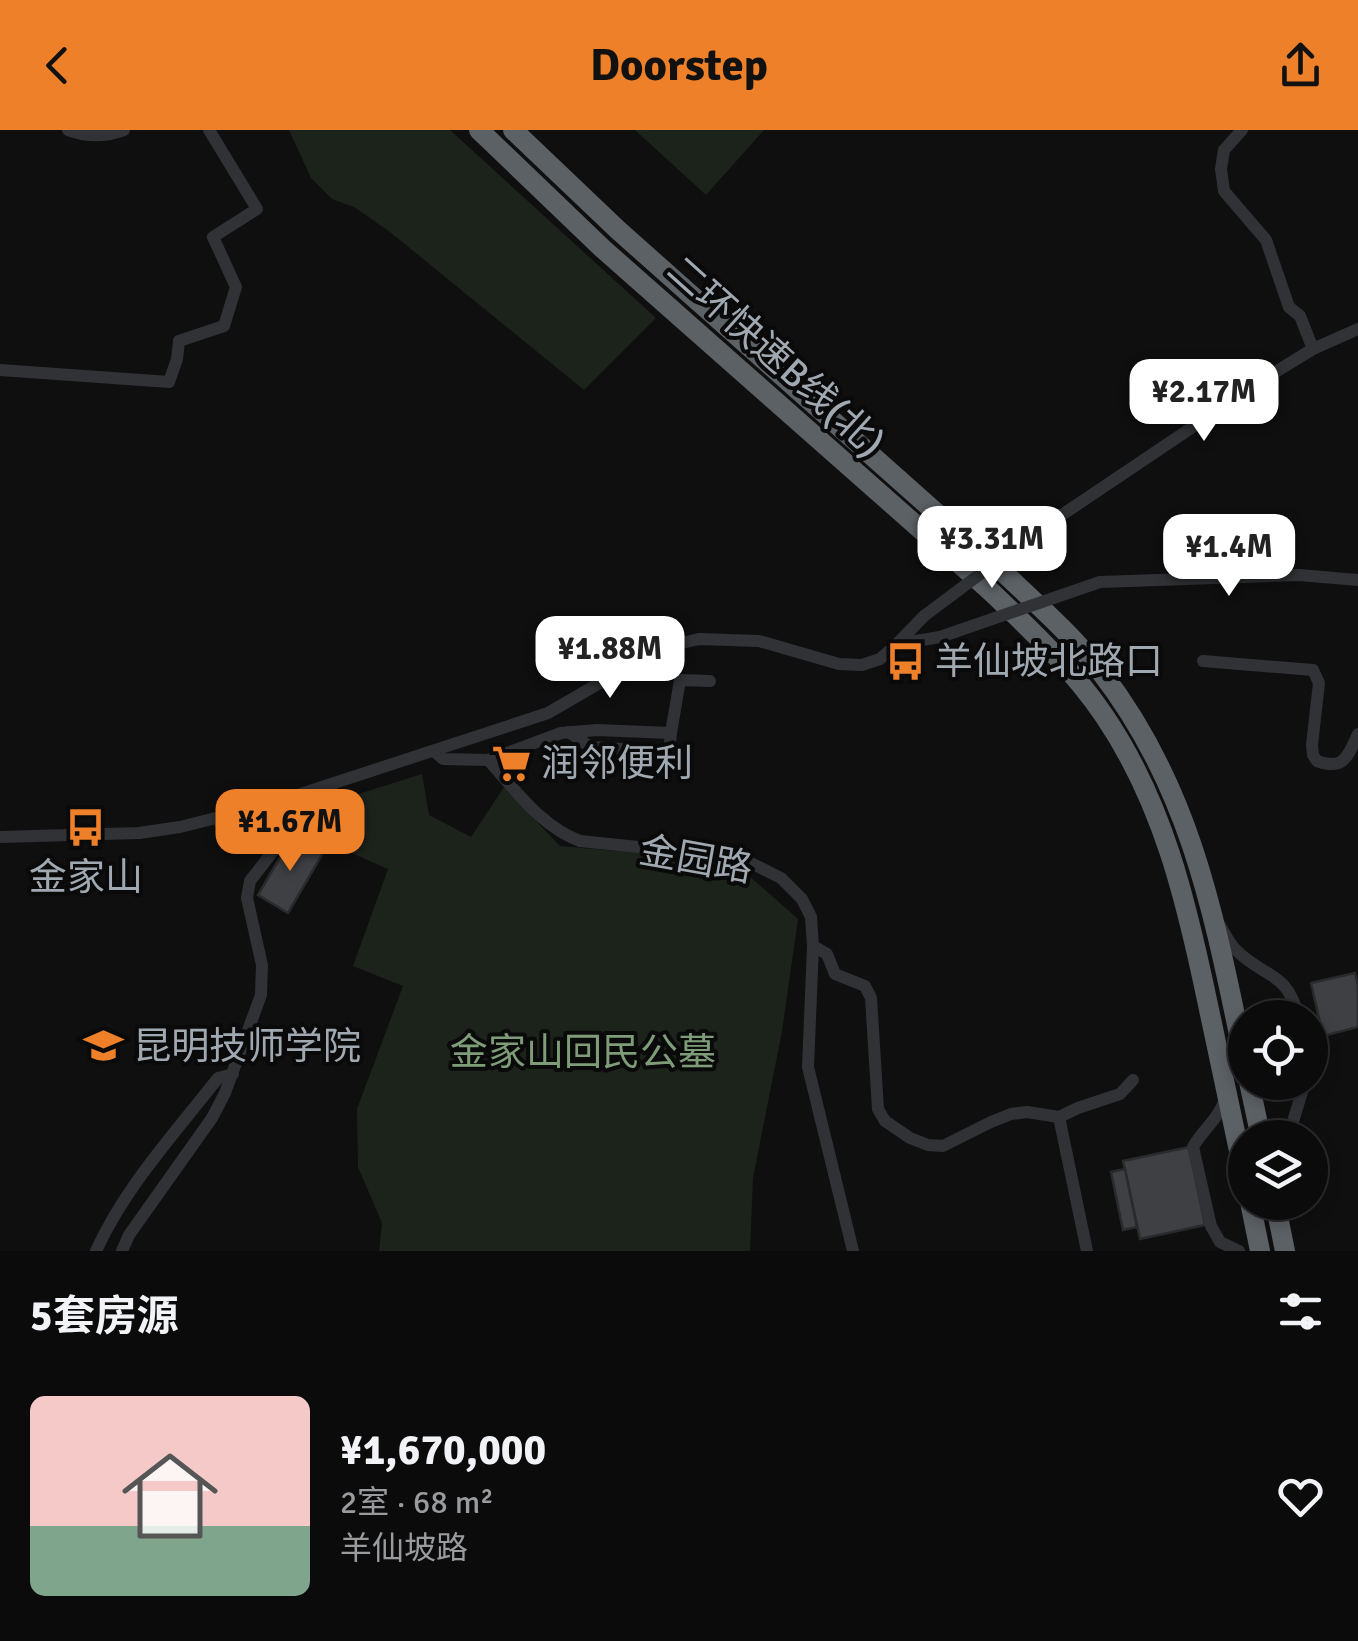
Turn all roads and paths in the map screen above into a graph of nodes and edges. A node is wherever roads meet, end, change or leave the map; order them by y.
1 (68, 130) edge
2 (124, 130) edge
3 (209, 130) edge
4 (479, 130) edge
5 (513, 130) edge
6 (1242, 130) edge
7 (1358, 329) edge
8 (1313, 350) junction
9 (0, 370) edge
10 (1358, 580) edge
11 (898, 644) junction
12 (1203, 661) dead end
13 (710, 681) dead end
14 (1358, 734) edge
15 (434, 751) junction
16 (488, 760) junction
17 (332, 784) junction
18 (218, 818) junction
19 (287, 833) junction
20 (0, 837) edge
21 (1213, 915) junction
22 (813, 946) junction
23 (1231, 1000) edge
24 (1294, 1000) edge
25 (232, 1074) junction
26 (1132, 1080) dead end
27 (1225, 1086) junction
28 (1058, 1117) junction
29 (1232, 1120) edge
30 (1254, 1220) edge
31 (1279, 1220) edge
32 (96, 1251) edge
33 (122, 1251) edge
34 (853, 1251) edge
35 (1087, 1251) edge
36 (1239, 1251) edge
37 (1260, 1251) edge
38 (1285, 1251) edge

1 - 2 street
3 - 9 street
4 - 27 highway, 二环快速B线(北)
5 - 21 highway
6 - 8 street
7 - 8 street
8 - 11 street, bridge
10 - 11 street, bridge
11 - 15 street
12 - 14 street
13 - 16 street
15 - 16 street
15 - 17 street
16 - 22 street, 金园路
17 - 18 street
17 - 19 street
18 - 19 street
18 - 20 street
19 - 25 street
21 - 23 highway
21 - 24 street
22 - 28 street
22 - 34 street, 金园路
25 - 32 street
25 - 33 street
26 - 28 street
27 - 29 highway, 二环快速B线(北)
27 - 36 street
28 - 35 street
30 - 37 highway
31 - 38 highway

